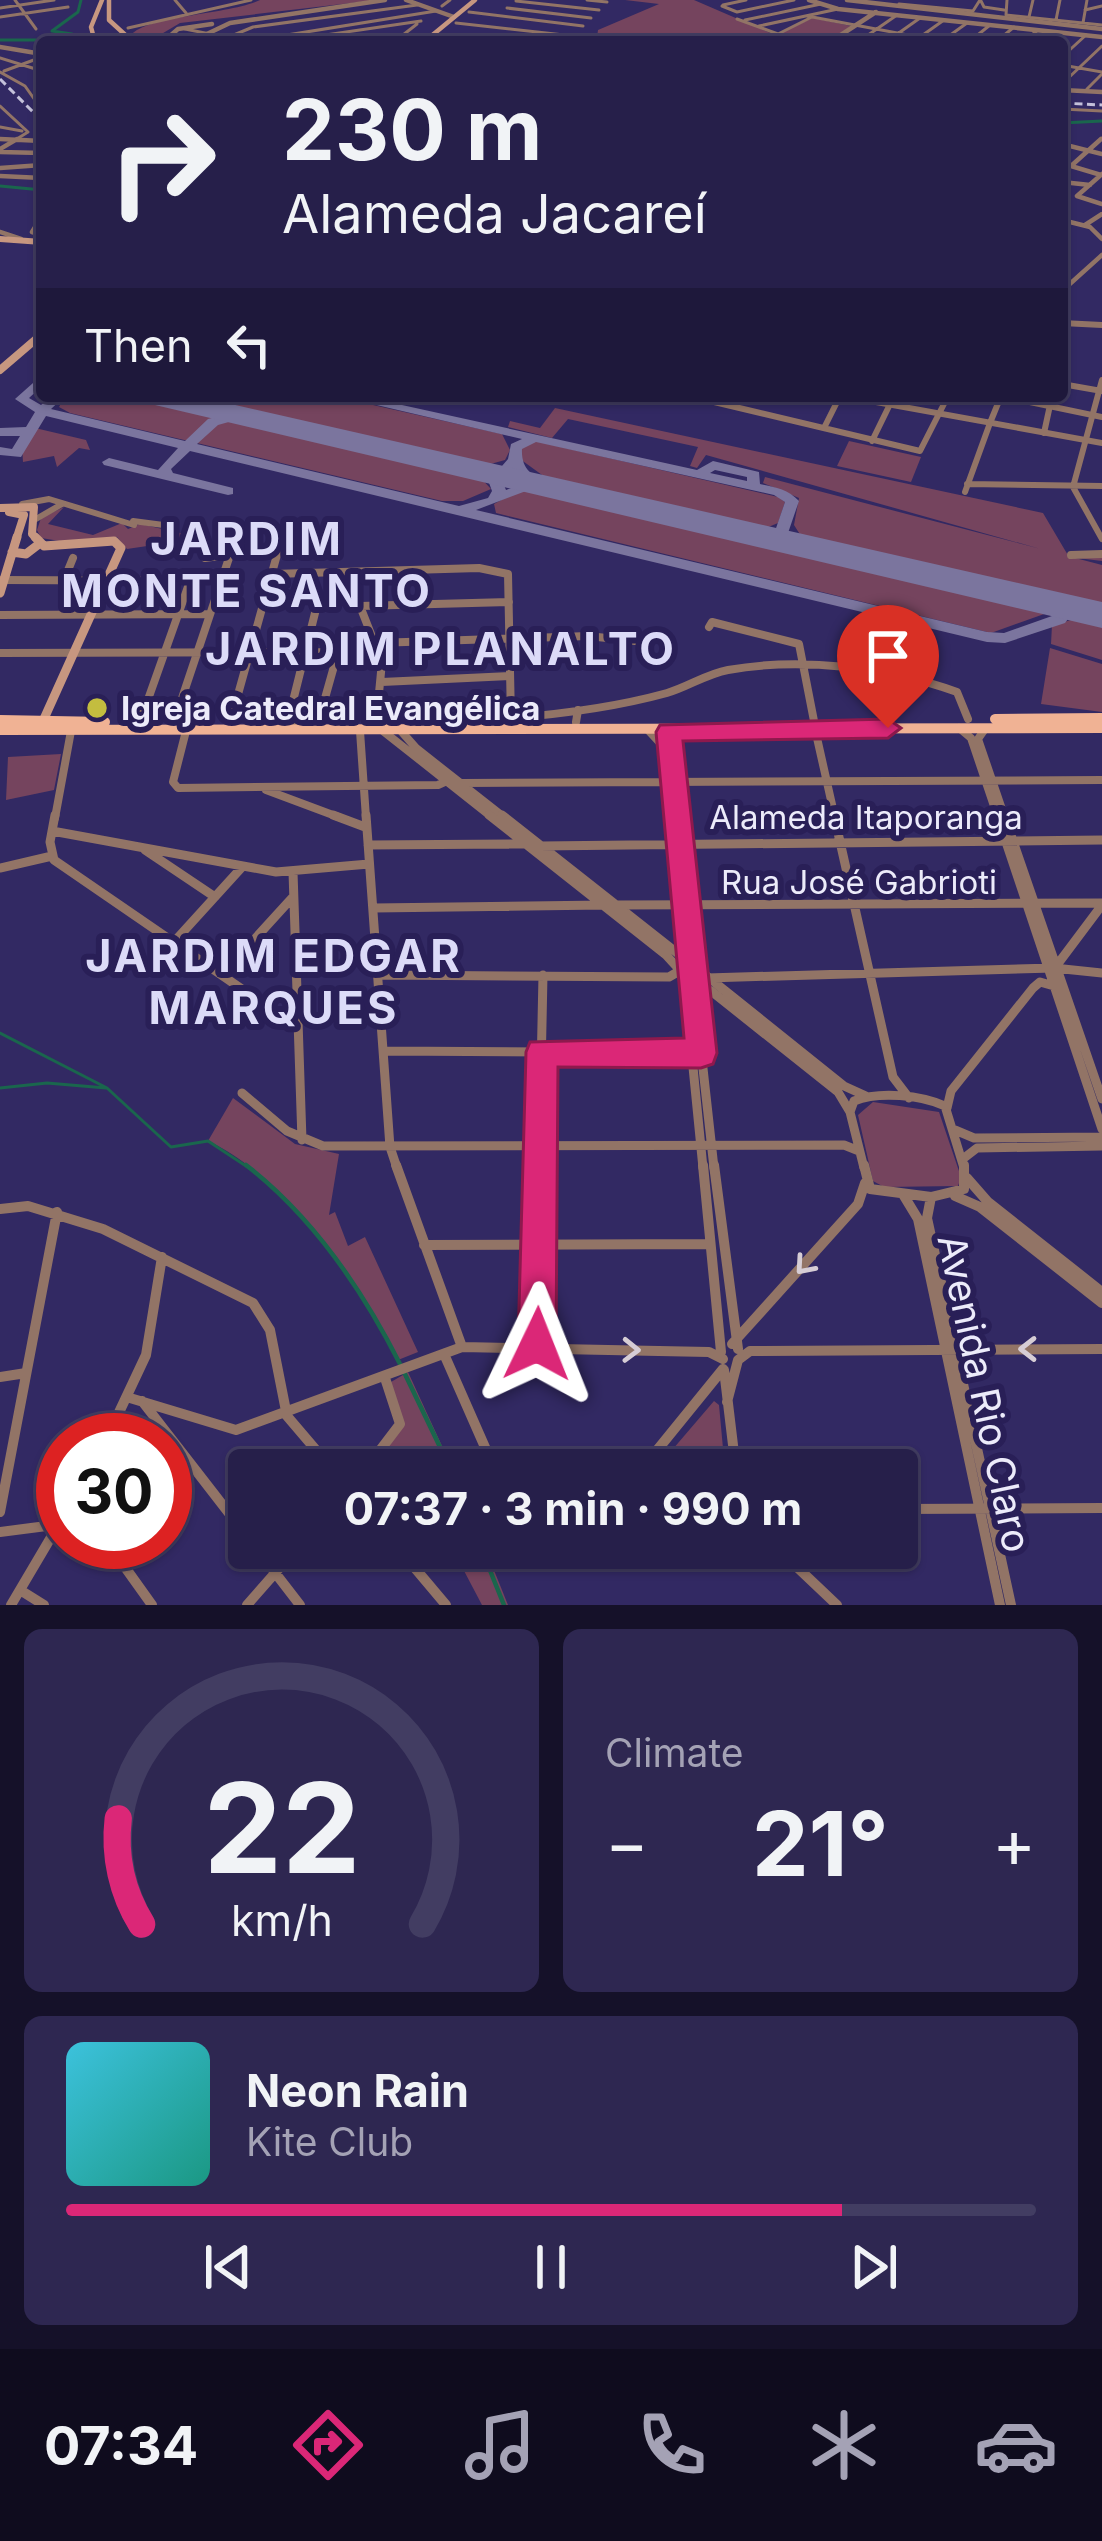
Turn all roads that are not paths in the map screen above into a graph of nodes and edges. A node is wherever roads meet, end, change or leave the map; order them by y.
1 (54, 0) edge
2 (106, 0) edge
3 (175, 0) edge
4 (251, 0) edge
5 (385, 0) edge
6 (450, 0) edge
7 (475, 0) edge
8 (484, 0) edge
9 (516, 0) edge
10 (587, 0) edge
11 (746, 0) edge
12 (794, 0) edge
13 (851, 0) edge
14 (871, 0) edge
15 (952, 0) edge
16 (1033, 0) edge
17 (1060, 0) edge
18 (608, 1) edge
19 (814, 2) edge
20 (899, 2) edge
21 (980, 2) edge
22 (17, 3) edge
23 (226, 3) edge
24 (925, 3) edge
25 (410, 4) edge
26 (1004, 4) edge
27 (886, 5) junction
28 (1086, 5) edge
29 (1102, 6) edge
30 (68, 7) dead end
31 (0, 8) edge
32 (507, 8) junction
33 (838, 9) junction
34 (949, 9) junction
35 (599, 10) junction
36 (850, 11) junction
37 (301, 12) junction
38 (469, 12) junction
39 (876, 13) junction
40 (25, 14) junction
41 (187, 14) junction
42 (897, 15) junction
43 (446, 16) junction
44 (498, 16) junction
45 (810, 16) junction
46 (1029, 16) junction
47 (0, 17) edge
48 (738, 17) junction
49 (591, 18) junction
50 (920, 18) junction
51 (308, 20) junction
52 (944, 20) junction
53 (1056, 20) junction
54 (836, 21) junction
55 (992, 21) junction
56 (967, 22) junction
57 (415, 23) junction
58 (1083, 23) junction
59 (92, 24) junction
60 (215, 25) junction
61 (856, 25) junction
62 (480, 26) junction
63 (583, 26) junction
64 (189, 27) junction
65 (758, 27) junction
66 (1102, 27) edge
67 (120, 28) junction
68 (316, 28) junction
69 (1014, 28) junction
70 (36, 29) dead end
71 (877, 29) junction
72 (1038, 30) junction
73 (202, 33) junction
74 (899, 33) junction
75 (1062, 33) junction
76 (1086, 35) junction
77 (94, 36) edge
78 (127, 36) edge
79 (173, 36) edge
80 (198, 36) edge
81 (224, 36) joint
82 (272, 36) edge
83 (318, 36) edge
84 (331, 36) edge
85 (401, 36) edge
86 (429, 36) edge
87 (437, 36) edge
88 (469, 36) edge
89 (532, 36) edge
90 (556, 36) edge
91 (573, 36) edge
92 (839, 36) edge
93 (867, 36) edge
94 (895, 36) edge
95 (915, 36) edge
96 (921, 36) edge
97 (950, 36) edge
98 (976, 36) edge
99 (1004, 36) edge
100 (1030, 36) edge
101 (1058, 36) edge
102 (1102, 37) edge
103 (1102, 46) edge
104 (0, 47) edge
105 (1068, 54) edge
106 (36, 55) edge
107 (0, 58) edge
108 (36, 58) edge
109 (24, 63) junction
110 (1068, 63) edge
111 (36, 68) edge
112 (1079, 68) junction
113 (0, 72) edge
114 (1102, 73) edge
115 (1068, 80) edge
116 (1068, 88) edge
117 (1087, 90) junction
118 (1102, 92) edge
119 (36, 97) edge
120 (0, 106) edge
121 (1068, 109) edge
122 (1102, 111) edge
123 (4, 114) edge
124 (0, 127) edge
125 (22, 129) junction
126 (1102, 138) edge
127 (0, 139) edge
128 (14, 141) junction
129 (36, 141) edge
130 (1068, 145) edge
131 (0, 150) edge
132 (1088, 150) junction
133 (30, 154) junction
134 (36, 154) edge
135 (1102, 154) edge
136 (14, 165) junction
137 (36, 165) edge
138 (0, 173) edge
139 (1102, 174) edge
140 (36, 177) edge
141 (1068, 183) edge
142 (1090, 185) junction
143 (1102, 204) edge
144 (1102, 214) edge
145 (1068, 221) edge
146 (1089, 225) junction
147 (0, 238) edge
148 (1102, 239) edge
149 (36, 240) edge
150 (36, 241) edge
151 (1102, 255) edge
152 (1068, 284) edge
153 (1068, 323) edge
154 (1102, 325) edge
155 (36, 344) edge
156 (36, 344) edge
157 (0, 371) edge
158 (1102, 380) edge
159 (1068, 385) edge
160 (1101, 391) edge
161 (718, 402) edge
162 (739, 402) edge
163 (838, 402) edge
164 (890, 402) edge
165 (898, 402) edge
166 (945, 402) edge
167 (999, 402) edge
168 (1027, 402) edge
169 (1050, 402) edge
170 (737, 406) junction
171 (1049, 407) junction
172 (940, 414) junction
173 (1097, 416) edge
174 (990, 423) junction
175 (824, 428) junction
176 (1044, 433) junction
177 (1085, 440) junction
178 (872, 441) junction
179 (1102, 443) edge
180 (1102, 486) edge
181 (1073, 487) junction
182 (63, 503) junction
183 (20, 508) junction
184 (0, 511) edge
185 (1088, 514) junction
186 (1102, 514) edge
187 (36, 519) junction
188 (171, 526) dead end
189 (283, 535) dead end
190 (1102, 539) edge
191 (39, 544) junction
192 (0, 547) edge
193 (13, 548) junction
194 (1102, 554) edge
195 (230, 555) junction
196 (277, 555) junction
197 (1071, 555) dead end
198 (74, 558) dead end
199 (206, 558) dead end
200 (347, 573) junction
201 (272, 574) junction
202 (2, 580) edge
203 (64, 580) junction
204 (108, 580) junction
205 (190, 581) junction
206 (221, 581) junction
207 (0, 593) edge
208 (509, 602) junction
209 (360, 606) junction
210 (316, 610) dead end
211 (210, 614) junction
212 (0, 615) edge
213 (92, 615) junction
214 (178, 615) junction
215 (709, 627) dead end
216 (510, 636) junction
217 (635, 641) dead end
218 (378, 647) junction
219 (197, 652) junction
220 (250, 652) junction
221 (306, 652) junction
222 (338, 652) junction
223 (0, 653) edge
224 (74, 653) junction
225 (164, 653) junction
226 (804, 671) junction
227 (510, 676) junction
228 (382, 682) junction
229 (577, 716) junction
230 (1102, 718) edge
231 (0, 720) edge
232 (511, 720) junction
233 (43, 721) junction
234 (140, 722) junction
235 (230, 723) junction
236 (318, 723) junction
237 (815, 724) junction
238 (963, 724) junction
239 (180, 727) junction
240 (294, 727) junction
241 (389, 727) junction
242 (989, 728) junction
243 (1102, 728) edge
244 (674, 729) junction
245 (0, 730) edge
246 (71, 730) junction
247 (648, 730) junction
248 (359, 731) junction
249 (423, 731) junction
250 (416, 748) junction
251 (450, 778) junction
252 (1102, 780) edge
253 (989, 781) junction
254 (462, 783) junction
255 (487, 783) junction
256 (828, 783) junction
257 (668, 784) junction
258 (363, 786) junction
259 (293, 787) junction
260 (259, 788) junction
261 (477, 795) junction
262 (289, 799) junction
263 (366, 827) junction
264 (52, 831) junction
265 (512, 839) junction
266 (1009, 840) junction
267 (1102, 840) edge
268 (840, 842) junction
269 (533, 843) junction
270 (674, 843) junction
271 (558, 844) junction
272 (368, 845) junction
273 (139, 846) junction
274 (52, 856) junction
275 (554, 856) junction
276 (369, 864) junction
277 (243, 866) junction
278 (0, 868) edge
279 (293, 872) junction
280 (591, 895) junction
281 (215, 897) junction
282 (293, 897) junction
283 (1101, 903) edge
284 (854, 904) junction
285 (1082, 904) junction
286 (584, 905) junction
287 (610, 905) junction
288 (1031, 905) junction
289 (681, 907) junction
290 (374, 908) junction
291 (1091, 916) junction
292 (173, 943) junction
293 (674, 944) junction
294 (682, 962) junction
295 (1026, 972) junction
296 (1102, 973) edge
297 (1057, 974) junction
298 (379, 975) junction
299 (543, 975) junction
300 (871, 975) junction
301 (221, 976) junction
302 (726, 977) junction
303 (707, 983) junction
304 (1036, 985) junction
305 (695, 990) junction
306 (724, 990) junction
307 (297, 1027) junction
308 (385, 1051) junction
309 (542, 1052) junction
310 (696, 1053) junction
311 (1102, 1056) edge
312 (1088, 1057) junction
313 (893, 1077) junction
314 (242, 1094) dead end
315 (872, 1096) junction
316 (909, 1098) junction
317 (1102, 1099) edge
318 (948, 1110) junction
319 (850, 1112) junction
320 (955, 1130) junction
321 (1102, 1138) edge
322 (302, 1140) junction
323 (705, 1145) junction
324 (390, 1147) junction
325 (540, 1147) junction
326 (859, 1151) junction
327 (964, 1160) junction
328 (968, 1178) junction
329 (865, 1181) junction
330 (904, 1196) junction
331 (953, 1196) junction
332 (931, 1197) junction
333 (0, 1208) edge
334 (57, 1212) junction
335 (540, 1244) junction
336 (710, 1244) junction
337 (424, 1245) junction
338 (162, 1257) junction
339 (1102, 1292) edge
340 (1102, 1304) edge
341 (460, 1348) junction
342 (536, 1348) junction
343 (948, 1349) junction
344 (1102, 1349) edge
345 (444, 1354) junction
346 (728, 1354) junction
347 (26, 1373) junction
348 (388, 1376) junction
349 (0, 1377) edge
350 (456, 1382) junction
351 (135, 1399) junction
352 (125, 1413) edge
353 (287, 1416) junction
354 (16, 1428) junction
355 (0, 1430) edge
356 (314, 1449) edge
357 (381, 1449) edge
358 (486, 1449) edge
359 (657, 1449) edge
360 (734, 1449) edge
361 (981, 1507) junction
362 (918, 1508) edge
363 (1102, 1508) edge
364 (0, 1512) edge
365 (228, 1513) edge
366 (36, 1526) edge
367 (0, 1532) edge
368 (36, 1564) edge
369 (126, 1569) edge
370 (273, 1569) edge
371 (278, 1569) edge
372 (416, 1569) edge
373 (799, 1569) edge
374 (275, 1572) junction
375 (20, 1590) junction
376 (11, 1605) edge
377 (44, 1605) edge
378 (152, 1605) edge
379 (247, 1605) edge
380 (300, 1605) edge
381 (446, 1605) edge
382 (837, 1605) edge
383 (1000, 1605) edge
384 (1011, 1605) edge

1 - 22 street
2 - 59 main road
2 - 67 main road
3 - 41 street
4 - 23 street
5 - 37 street
6 - 43 street
7 - 43 main road
8 - 38 main road
9 - 32 street
9 - 35 street
10 - 18 street
11 - 48 street
12 - 48 street
13 - 27 street
14 - 20 street
15 - 34 street
16 - 46 street
17 - 53 street
18 - 35 street
19 - 33 street
19 - 48 street
20 - 24 street
21 - 26 street
21 - 34 street
22 - 31 street
22 - 40 street
23 - 41 street
24 - 34 street
25 - 43 street
25 - 51 street
26 - 46 street
27 - 39 street
27 - 55 street
27 - 66 street
28 - 29 street
28 - 58 street
30 - 40 street
32 - 44 street
32 - 49 street
33 - 36 street
33 - 45 street
35 - 49 street
36 - 39 street
36 - 54 street
37 - 51 street
37 - 60 street
38 - 43 main road
38 - 44 street
39 - 42 street
39 - 61 street
40 - 47 street
40 - 70 street
41 - 67 street
42 - 50 street
42 - 71 street
43 - 57 street
43 - 62 street
43 - 68 street
43 - 86 main road
43 - 87 main road
44 - 63 street
45 - 54 street
45 - 65 street
45 - 65 street
46 - 53 street
48 - 65 street
49 - 63 street
50 - 52 street
50 - 74 street
51 - 68 street
51 - 81 street
52 - 56 street
52 - 96 street
53 - 58 street
54 - 61 street
55 - 56 street
55 - 66 street
55 - 69 street
55 - 98 street
56 - 97 street
57 - 84 street
57 - 85 street
58 - 66 street
59 - 67 main road
59 - 77 main road
60 - 64 street
60 - 73 street
61 - 71 street
61 - 92 street
62 - 88 street
62 - 89 street
62 - 90 street
63 - 91 street
64 - 73 street
64 - 79 street
67 - 78 main road
68 - 82 street
68 - 83 street
69 - 72 street
69 - 99 street
71 - 74 street
71 - 93 street
72 - 75 street
72 - 100 street
73 - 80 street
73 - 81 street
74 - 94 street
74 - 95 street
75 - 76 street
75 - 101 street
76 - 102 street
76 - 105 street
103 - 112 street
104 - 106 street
107 - 109 street
108 - 109 street
109 - 111 street
109 - 113 street
110 - 112 street
112 - 114 street
112 - 115 street
113 - 119 street
114 - 117 street
116 - 117 street
117 - 118 street
120 - 123 street
121 - 122 street
123 - 125 street
124 - 125 street
125 - 128 street
126 - 132 street
127 - 128 street
128 - 129 street
128 - 131 street
130 - 132 street
131 - 133 street
132 - 135 street
132 - 139 street
133 - 134 street
133 - 136 street
136 - 137 street
136 - 138 street
138 - 140 street
139 - 142 street
141 - 142 street
142 - 143 street
144 - 146 street
145 - 146 street
146 - 148 street
147 - 149 main road
147 - 150 main road
151 - 152 street
153 - 154 street
155 - 157 main road
156 - 157 main road
158 - 160 street
159 - 160 street
160 - 173 street
161 - 170 street
162 - 170 street
163 - 175 street
164 - 178 street
165 - 172 street
166 - 172 street
167 - 174 street
168 - 171 street
169 - 171 street
170 - 175 street
171 - 173 street
171 - 176 street
172 - 174 street
172 - 178 street
173 - 177 street
174 - 176 street
174 - 181 street
175 - 178 street
176 - 177 street
177 - 179 street
177 - 181 street
180 - 181 street
181 - 185 street
182 - 183 street
182 - 187 street
182 - 188 street
183 - 184 main road
183 - 187 main road
183 - 193 main road
185 - 186 street
185 - 190 street
187 - 191 main road
189 - 196 street
191 - 193 main road
191 - 204 main road
192 - 193 street
193 - 202 main road
194 - 197 street
195 - 196 street
195 - 199 street
195 - 206 street
196 - 201 street
198 - 203 street
200 - 201 street
200 - 208 street
200 - 209 street
201 - 220 street
202 - 203 street
202 - 207 main road
203 - 204 street
204 - 205 street
204 - 213 main road
205 - 206 street
205 - 214 street
206 - 211 street
208 - 209 street
208 - 216 street
209 - 218 street
210 - 221 street
211 - 214 street
211 - 219 street
212 - 213 street
213 - 214 street
213 - 224 main road
214 - 225 street
215 - 226 street
216 - 217 street
216 - 218 street
216 - 227 street
218 - 222 street
218 - 228 street
219 - 220 street
219 - 225 street
219 - 239 street
220 - 221 street
220 - 235 street
221 - 222 street
221 - 240 street
222 - 236 street
223 - 224 street
224 - 225 street
224 - 233 main road
225 - 234 street
226 - 229 street
226 - 237 street
226 - 238 street
227 - 228 street
227 - 232 street
228 - 241 street
229 - 232 main road
229 - 237 main road
230 - 238 main road
231 - 233 main road
232 - 241 main road
233 - 234 main road
234 - 239 main road
235 - 239 main road
235 - 240 main road
236 - 240 main road
236 - 241 main road
237 - 238 main road
237 - 244 main road
237 - 256 street
238 - 242 main road
238 - 253 street
239 - 240 main road
239 - 246 main road
239 - 260 street
240 - 248 main road
241 - 248 main road
241 - 249 main road
241 - 250 street
241 - 251 street
242 - 243 main road
242 - 253 street
244 - 247 main road
244 - 257 street
245 - 246 main road
246 - 264 street
247 - 249 main road
247 - 257 street
248 - 258 street
249 - 250 main road
250 - 251 street
251 - 254 street
251 - 258 street
251 - 265 street
252 - 253 street
253 - 256 street
253 - 266 street
254 - 255 street
254 - 261 street
255 - 257 street
255 - 261 street
256 - 257 street
256 - 268 street
257 - 270 street
258 - 259 street
258 - 263 street
259 - 260 street
259 - 262 street
260 - 262 street
261 - 269 street
262 - 263 street
263 - 272 street
264 - 273 street
264 - 274 street
265 - 269 street
265 - 272 street
266 - 267 street, Alameda Itaporanga
266 - 268 street, Alameda Itaporanga
266 - 288 street
268 - 270 street, Alameda Itaporanga
268 - 284 street
269 - 271 street, Alameda Itaporanga
269 - 275 street
269 - 280 street
270 - 271 street, Alameda Itaporanga
270 - 289 street
271 - 275 street
272 - 276 street
273 - 277 street
273 - 281 street
274 - 278 street
274 - 292 street
275 - 287 street
276 - 279 street
276 - 290 street
277 - 279 street
277 - 281 street
279 - 282 street
280 - 286 street
280 - 287 street
281 - 292 street
282 - 301 street
282 - 307 street
283 - 285 street, Rua José Gabrioti
283 - 291 street
284 - 288 street, Rua José Gabrioti
284 - 289 street, Rua José Gabrioti
284 - 300 street
285 - 288 street, Rua José Gabrioti
285 - 291 street
286 - 287 street, Rua José Gabrioti
286 - 290 street, Rua José Gabrioti
287 - 289 street, Rua José Gabrioti
287 - 293 street
287 - 294 street
288 - 297 street
289 - 293 street
289 - 294 street
290 - 298 street
291 - 297 street
292 - 301 street
293 - 294 street
294 - 299 street
294 - 303 street
294 - 305 street
294 - 310 street
295 - 297 street
295 - 300 street
295 - 304 street
296 - 297 street
297 - 304 street
297 - 312 street
297 - 321 street
298 - 299 street
298 - 308 street
299 - 309 street
300 - 302 street
300 - 313 street
301 - 307 street
302 - 303 street
302 - 306 street
303 - 305 street
303 - 306 street
303 - 319 street
304 - 318 street
305 - 310 street
306 - 315 street
307 - 322 street
308 - 309 street
308 - 324 street
309 - 310 street
309 - 325 street
310 - 323 street
311 - 312 street
312 - 317 street
313 - 315 street
313 - 316 street
314 - 322 street
315 - 316 street
315 - 319 street
316 - 318 street
318 - 320 street
319 - 326 street
320 - 321 street
320 - 327 street
321 - 327 street
322 - 324 street
323 - 325 street
323 - 326 street
323 - 336 street
323 - 346 street
324 - 325 street
324 - 337 street
325 - 335 street
326 - 329 street
327 - 328 street
328 - 331 street
328 - 339 street
329 - 330 street
329 -> 346 street
330 - 332 street
330 - 343 street, Avenida Rio Claro
331 - 332 street
331 - 340 street
332 - 343 street, Avenida Rio Claro
333 - 334 street
334 - 338 street
334 - 347 street
335 - 336 street
335 - 337 street
335 - 342 street
336 - 346 street
337 - 341 street
338 - 351 street
338 - 353 street
341 - 342 street
341 - 345 street
341 - 350 street
342 -> 346 street
344 -> 343 street
343 - 346 street
343 - 361 street, Avenida Rio Claro
345 - 348 street
345 - 350 street
346 - 359 street
346 - 360 street
347 - 349 street
347 - 354 street
348 - 353 street
348 - 357 street
350 - 358 street
351 - 352 street
351 - 353 street
351 - 365 street
353 - 356 street
354 - 355 street
354 - 364 street
361 - 362 street
361 - 363 street
361 - 383 street, Avenida Rio Claro
361 - 384 street, Avenida Rio Claro
366 - 367 street
368 - 375 street
369 - 378 street
370 - 374 street
371 - 374 street
372 - 381 street
373 - 382 street
374 - 379 street
374 - 380 street
375 - 376 street
375 - 377 street

